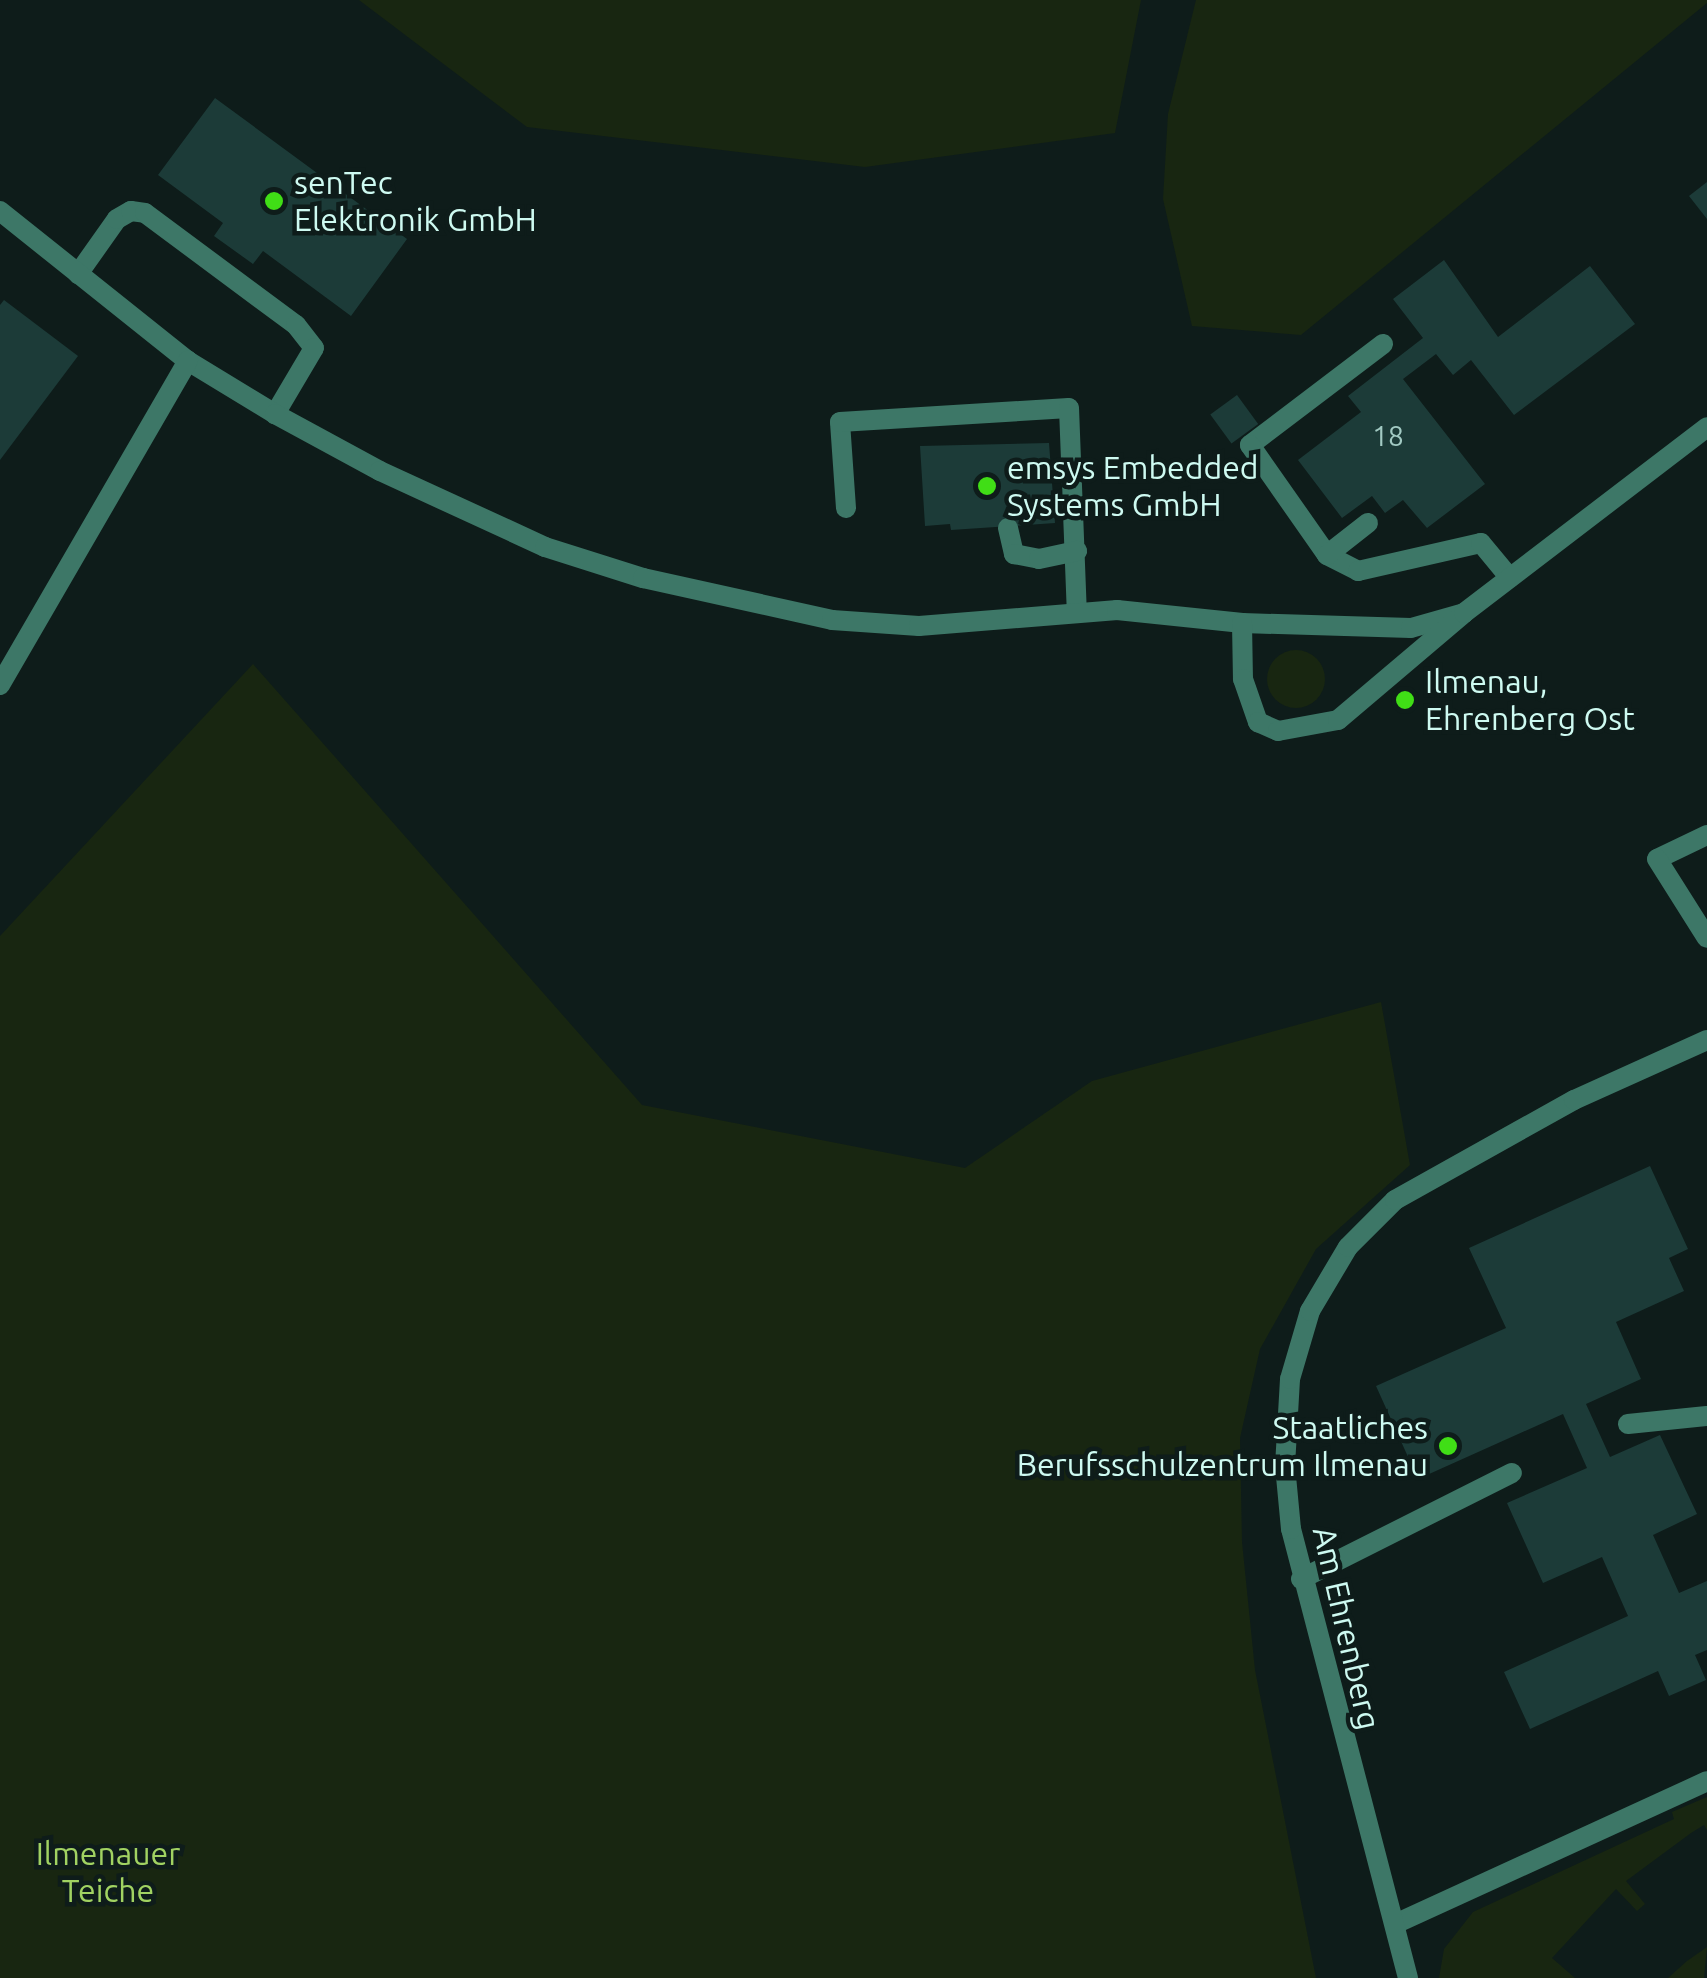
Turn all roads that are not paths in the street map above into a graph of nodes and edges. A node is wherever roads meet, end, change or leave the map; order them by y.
1 (0, 211) edge
2 (78, 274) junction
3 (1383, 344) dead end
4 (188, 361) junction
5 (276, 414) junction
6 (1707, 427) edge
7 (846, 508) dead end
8 (1368, 524) dead end
9 (1008, 528) dead end
10 (1077, 551) junction
11 (1327, 555) junction
12 (1510, 578) junction
13 (1076, 612) junction
14 (1464, 613) junction
15 (1242, 623) junction
16 (0, 686) edge
17 (1707, 835) edge
18 (1707, 938) edge
19 (1707, 1040) edge
20 (1707, 1416) edge
21 (1628, 1424) dead end
22 (1512, 1473) dead end
23 (1300, 1579) junction
24 (1707, 1780) edge
25 (1395, 1924) junction
26 (1408, 1978) edge

1 - 2 street
2 - 4 street
2 - 5 street
3 - 11 street
4 - 5 street
4 - 16 street
5 - 13 street
6 - 12 street
7 - 10 street
8 - 11 street
9 - 10 street
10 - 13 street
11 - 12 street
12 - 14 street
13 - 15 street
14 - 15 street
14 - 15 street
17 - 18 street
19 - 23 street, Am Ehrenberg
20 - 21 street
22 - 23 street
23 - 25 street, Am Ehrenberg
24 - 25 street
25 - 26 street, Am Ehrenberg

